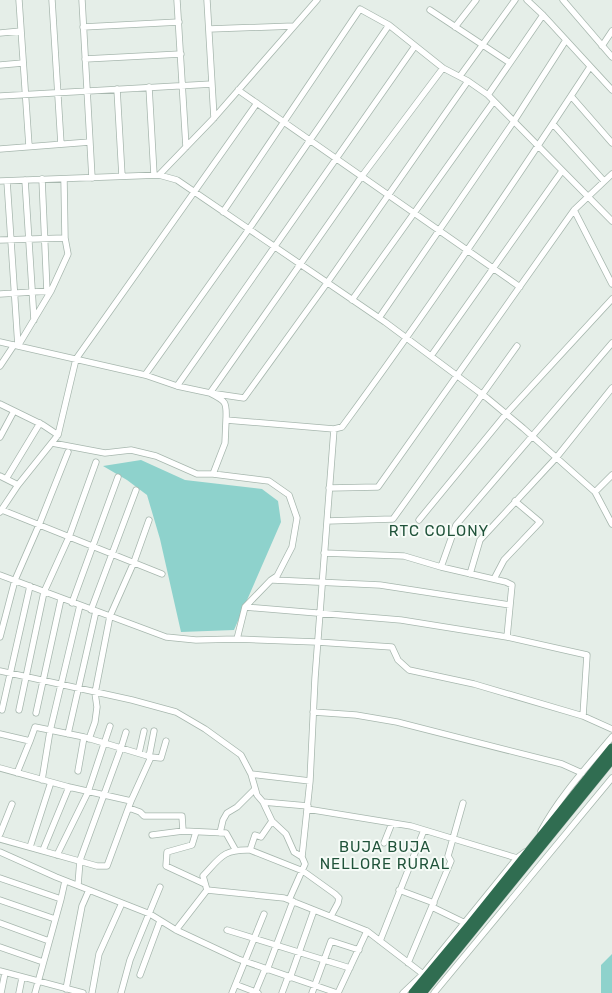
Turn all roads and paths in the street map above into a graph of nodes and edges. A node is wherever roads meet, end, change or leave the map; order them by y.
1 (19, 0) edge
2 (52, 0) edge
3 (82, 0) edge
4 (177, 0) edge
5 (207, 0) edge
6 (316, 0) edge
7 (476, 0) edge
8 (515, 0) edge
9 (527, 0) edge
10 (563, 0) edge
11 (430, 10) dead end
12 (542, 15) junction
13 (179, 22) junction
14 (389, 25) junction
15 (294, 26) junction
16 (84, 27) junction
17 (455, 27) junction
18 (209, 29) junction
19 (21, 31) junction
20 (612, 31) edge
21 (0, 33) edge
22 (566, 40) junction
23 (482, 45) junction
24 (415, 46) junction
25 (602, 46) junction
26 (180, 54) junction
27 (612, 57) edge
28 (85, 59) junction
29 (23, 63) junction
30 (510, 63) junction
31 (0, 65) edge
32 (590, 66) junction
33 (443, 68) junction
34 (460, 76) junction
35 (468, 81) junction
36 (212, 84) junction
37 (183, 85) junction
38 (149, 87) junction
39 (117, 89) junction
40 (238, 90) junction
41 (612, 90) edge
42 (87, 91) junction
43 (58, 92) junction
44 (25, 94) junction
45 (488, 95) junction
46 (0, 96) edge
47 (571, 96) junction
48 (494, 101) junction
49 (257, 103) junction
50 (214, 118) junction
51 (514, 121) junction
52 (284, 122) junction
53 (553, 124) junction
54 (310, 140) junction
55 (90, 142) junction
56 (612, 143) edge
57 (61, 144) junction
58 (28, 146) junction
59 (538, 146) junction
60 (186, 147) junction
61 (0, 149) edge
62 (336, 158) junction
63 (562, 171) junction
64 (612, 174) edge
65 (156, 175) junction
66 (122, 176) junction
67 (362, 176) junction
68 (64, 178) junction
69 (92, 178) junction
70 (42, 179) junction
71 (24, 180) junction
72 (3, 181) edge
73 (604, 181) junction
74 (194, 192) junction
75 (389, 195) junction
76 (587, 196) junction
77 (574, 210) junction
78 (223, 212) junction
79 (414, 213) junction
80 (612, 221) edge
81 (249, 229) junction
82 (439, 230) junction
83 (45, 238) junction
84 (65, 238) junction
85 (28, 239) junction
86 (0, 240) edge
87 (11, 240) junction
88 (273, 246) junction
89 (468, 250) junction
90 (300, 264) junction
91 (494, 268) junction
92 (327, 283) junction
93 (612, 284) edge
94 (520, 287) junction
95 (49, 291) junction
96 (32, 292) junction
97 (14, 293) junction
98 (0, 294) edge
99 (612, 299) edge
100 (352, 300) junction
101 (379, 318) junction
102 (34, 320) junction
103 (407, 338) junction
104 (0, 342) edge
105 (612, 343) edge
106 (16, 345) junction
107 (517, 346) dead end
108 (431, 356) junction
109 (76, 360) junction
110 (0, 366) edge
111 (145, 376) junction
112 (458, 376) junction
113 (176, 386) junction
114 (612, 388) edge
115 (210, 393) junction
116 (482, 395) junction
117 (0, 404) edge
118 (14, 411) junction
119 (506, 414) junction
120 (226, 420) junction
121 (40, 423) junction
122 (334, 429) junction
123 (58, 436) junction
124 (531, 436) junction
125 (0, 437) edge
126 (52, 443) junction
127 (68, 452) dead end
128 (556, 458) junction
129 (96, 462) dead end
130 (212, 474) junction
131 (612, 475) edge
132 (118, 477) dead end
133 (3, 478) edge
134 (18, 486) junction
135 (329, 488) junction
136 (136, 490) dead end
137 (595, 492) junction
138 (515, 501) junction
139 (1, 512) edge
140 (149, 520) dead end
141 (419, 520) dead end
142 (327, 521) junction
143 (612, 524) edge
144 (40, 525) junction
145 (68, 537) junction
146 (92, 546) junction
147 (324, 553) junction
148 (113, 554) junction
149 (134, 562) junction
150 (441, 567) junction
151 (162, 574) dead end
152 (470, 574) junction
153 (0, 575) edge
154 (494, 579) junction
155 (15, 580) junction
156 (271, 580) junction
157 (322, 581) junction
158 (30, 586) junction
159 (44, 592) junction
160 (61, 599) junction
161 (72, 603) junction
162 (80, 605) junction
163 (510, 605) junction
164 (245, 607) junction
165 (93, 610) junction
166 (319, 613) junction
167 (110, 616) junction
168 (0, 637) edge
169 (507, 637) junction
170 (237, 639) junction
171 (318, 642) junction
172 (0, 671) edge
173 (9, 673) junction
174 (27, 677) junction
175 (44, 681) junction
176 (60, 685) junction
177 (77, 689) junction
178 (95, 693) junction
179 (2, 710) dead end
180 (19, 710) dead end
181 (313, 712) junction
182 (36, 713) dead end
183 (583, 716) junction
184 (110, 726) dead end
185 (612, 730) edge
186 (50, 731) junction
187 (144, 731) dead end
188 (154, 731) dead end
189 (126, 732) dead end
190 (0, 734) edge
191 (68, 734) junction
192 (612, 737) edge
193 (86, 738) junction
194 (30, 741) junction
195 (166, 742) dead end
196 (105, 744) junction
197 (121, 748) junction
198 (612, 748) edge
199 (139, 753) junction
200 (150, 757) junction
201 (612, 760) edge
202 (0, 768) edge
203 (78, 772) dead end
204 (17, 773) junction
205 (582, 773) junction
206 (251, 774) junction
207 (612, 778) edge
208 (42, 780) junction
209 (310, 780) junction
210 (51, 782) junction
211 (69, 787) junction
212 (255, 789) junction
213 (88, 792) junction
214 (103, 795) junction
215 (131, 801) junction
216 (263, 802) junction
217 (463, 803) dead end
218 (12, 804) dead end
219 (128, 808) junction
220 (307, 808) junction
221 (272, 821) junction
222 (392, 823) junction
223 (424, 830) junction
224 (183, 831) junction
225 (196, 832) junction
226 (220, 833) junction
227 (0, 834) edge
228 (152, 835) dead end
229 (0, 839) edge
230 (453, 839) junction
231 (384, 843) dead end
232 (535, 844) junction
233 (30, 847) junction
234 (235, 849) junction
235 (43, 850) junction
236 (250, 850) junction
237 (0, 852) edge
238 (57, 855) junction
239 (302, 857) junction
240 (517, 858) junction
241 (80, 860) junction
242 (303, 871) junction
243 (0, 878) edge
244 (65, 880) junction
245 (204, 884) junction
246 (78, 885) junction
247 (160, 887) dead end
248 (89, 890) junction
249 (207, 890) junction
250 (399, 890) junction
251 (61, 899) junction
252 (0, 900) edge
253 (291, 901) junction
254 (122, 903) junction
255 (433, 905) junction
256 (314, 910) junction
257 (150, 914) junction
258 (264, 914) dead end
259 (330, 916) junction
260 (55, 919) junction
261 (160, 921) junction
262 (465, 922) junction
263 (0, 923) edge
264 (176, 930) junction
265 (227, 930) dead end
266 (367, 932) junction
267 (254, 938) junction
268 (380, 940) junction
269 (49, 942) junction
270 (276, 944) junction
271 (0, 947) edge
272 (359, 950) junction
273 (299, 952) junction
274 (325, 960) junction
275 (244, 961) junction
276 (43, 962) junction
277 (408, 963) junction
278 (350, 968) junction
279 (266, 969) junction
280 (2, 972) edge
281 (424, 974) junction
282 (140, 975) dead end
283 (22, 978) junction
284 (289, 978) junction
285 (38, 982) junction
286 (237, 984) junction
287 (316, 986) junction
288 (68, 991) edge
289 (1, 993) edge
290 (19, 993) edge
291 (35, 993) edge
292 (83, 993) edge
293 (92, 993) edge
294 (121, 993) edge
295 (232, 993) edge
296 (256, 993) edge
297 (282, 993) edge
298 (312, 993) edge
299 (338, 993) edge
300 (403, 993) edge
301 (412, 993) edge
302 (422, 993) edge
303 (434, 993) edge

1 - 19 street
2 - 43 street
3 - 16 street
4 - 13 street
5 - 18 street
6 - 15 street
7 - 17 street
8 - 23 street
9 - 12 street
10 - 25 street
11 - 17 street
12 - 22 street
12 - 30 street
13 - 16 street
13 - 26 street
14 - 24 street
14 - 52 street
14 - 54 street
15 - 18 street
15 - 40 street
16 - 28 street
17 - 23 street
18 - 36 street
19 - 21 street
19 - 29 street
20 - 25 street
22 - 32 street
22 - 51 street
23 - 30 street
23 - 34 street
24 - 33 street
24 - 62 street
25 - 27 street
26 - 28 street
26 - 37 street
28 - 42 street
29 - 31 street
29 - 44 street
30 - 45 street
32 - 41 street
32 - 47 street
33 - 34 street
33 - 67 street
34 - 35 street
35 - 45 street
35 - 75 street
36 - 37 street
36 - 50 street
37 - 38 street
37 - 60 street
38 - 39 street
38 - 65 street
39 - 42 street
39 - 66 street
40 - 49 street
40 - 50 street
42 - 43 street
42 - 55 street
43 - 44 street
43 - 57 street
44 - 46 street
44 - 58 street
45 - 48 street
47 - 53 street
47 - 56 street
48 - 51 street
48 - 79 street
49 - 52 street
49 - 74 street
50 - 60 street
51 - 59 street
51 - 82 street
52 - 54 street
52 - 78 street
53 - 59 street
53 - 73 street
54 - 62 street
54 - 81 street
55 - 57 street
55 - 69 street
57 - 58 street
58 - 61 street
59 - 63 street
59 - 89 street
60 - 65 street
62 - 67 street
62 - 88 street
63 - 76 street
63 - 91 street
64 - 73 street
65 - 66 street
65 - 74 street
66 - 69 street
67 - 75 street
67 - 90 street
68 - 69 street
68 - 70 street
68 - 84 street
70 - 71 street
70 - 83 street
71 - 72 street
71 - 85 street
72 - 87 street
73 - 76 street
74 - 78 street
74 - 109 street
75 - 79 street
75 - 92 street
76 - 77 street
76 - 80 street
77 - 93 street
77 - 94 street
78 - 81 street
79 - 82 street
79 - 100 street
81 - 88 street
81 - 111 street
82 - 89 street
82 - 101 street
83 - 84 street
83 - 85 street
83 - 95 street
84 - 95 street
85 - 87 street
85 - 96 street
86 - 87 street
87 - 97 street
88 - 90 street
88 - 113 street
89 - 91 street
89 - 103 street
90 - 92 street
90 - 115 street
91 - 94 street
91 - 108 street
92 - 100 street
92 - 115 street
94 - 112 street
95 - 96 street
95 - 102 street
96 - 97 street
96 - 102 street
97 - 98 street
97 - 106 street
99 - 119 street
100 - 101 street
101 - 103 street
102 - 106 street
103 - 108 street
103 - 122 street
104 - 106 street
105 - 124 street
106 - 109 street
106 - 110 street
107 - 116 street
108 - 112 street
109 - 111 street
109 - 123 street
111 - 113 street
112 - 116 street
112 - 135 street
113 - 115 street
114 - 128 street
115 - 120 street
116 - 119 street
116 - 142 street
117 - 118 street
118 - 121 street
118 - 125 street
119 - 124 street
119 - 141 street
120 - 122 street
120 - 130 street
121 - 123 street
121 - 133 street
122 - 135 street
123 - 126 street
124 - 128 street
124 - 150 street
126 - 130 street
126 - 134 street
127 - 144 street
128 - 137 street
128 - 138 street
129 - 145 street
130 - 156 street
131 - 137 street
132 - 146 street
133 - 134 street
134 - 139 street
135 - 142 street
136 - 148 street
137 - 143 street
138 - 152 street
138 - 154 street
139 - 144 street
140 - 149 street
142 - 147 street
144 - 145 street
144 - 155 street
145 - 146 street
145 - 159 street
146 - 148 street
146 - 161 street
147 - 150 street
147 - 157 street
148 - 149 street
148 - 165 street
149 - 151 street
149 - 167 street
150 - 152 street
152 - 154 street
153 - 155 street
154 - 163 street
155 - 158 street
155 - 168 street
156 - 157 street
156 - 164 street
157 - 163 street
157 - 166 street
158 - 159 street
158 - 173 street
159 - 160 street
159 - 174 street
160 - 161 street
160 - 175 street
161 - 162 street
162 - 165 street
162 - 176 street
163 - 169 street
164 - 166 street
164 - 170 street
165 - 167 street
165 - 177 street
166 - 169 street
166 - 171 street
167 - 170 street
167 - 178 street
169 - 183 street
170 - 171 street
171 - 181 street
171 - 183 street
172 - 173 street
173 - 174 street
173 - 179 street
174 - 175 street
174 - 180 street
175 - 176 street
175 - 182 street
176 - 177 street
176 - 186 street
177 - 178 street
177 - 191 street
178 - 193 street
178 - 206 street
181 - 205 street
181 - 209 street
183 - 185 street
184 - 196 street
186 - 191 street
186 - 194 street
186 - 208 street
187 - 199 street
188 - 200 street
189 - 197 street
190 - 194 street
191 - 193 street
192 - 205 street
193 - 196 street
193 - 203 street
194 - 204 street
195 - 200 street
196 - 197 street
196 - 213 street
197 - 199 street
197 - 214 street
198 - 232 highway
199 - 200 street
200 - 215 street
201 - 302 highway
202 - 204 street
204 - 208 street
205 - 232 street
206 - 209 street
206 - 212 street
207 - 303 street
208 - 210 street
209 - 220 street
210 - 211 street
210 - 233 street
211 - 213 street
211 - 235 street
212 - 216 street
212 - 226 street
213 - 214 street
213 - 238 street
214 - 215 street
214 - 241 street
215 - 219 street
216 - 220 street
216 - 221 street
217 - 230 street
218 - 227 street
219 - 224 street
219 - 241 street
220 - 222 street
220 - 239 street
221 - 236 street
221 - 239 street
222 - 223 street
222 - 231 street
223 - 230 street
223 - 250 street
224 - 225 street
224 - 228 street
225 - 226 street
225 - 245 street
226 - 234 street
229 - 233 street
230 - 240 street
230 - 255 street
232 - 240 street
232 - 301 highway
233 - 235 street
234 - 236 street
234 - 245 street
235 - 238 street
236 - 242 street
237 - 244 street
238 - 241 street
239 - 242 street
240 - 262 street
241 - 246 street
242 - 253 street
242 - 259 street
243 - 251 street
244 - 246 street
244 - 251 street
245 - 249 street
246 - 248 street
247 - 257 street
248 - 254 street
248 - 288 street
249 - 253 street
249 - 264 street
250 - 255 street
250 - 268 street
251 - 260 street
252 - 260 street
253 - 256 street
253 - 270 street
254 - 257 street
254 - 293 street
255 - 262 street
255 - 277 street
256 - 259 street
256 - 273 street
257 - 261 street
257 - 294 street
258 - 267 street
259 - 266 street
260 - 269 street
261 - 264 street
261 - 282 street
262 - 281 street
263 - 269 street
264 - 275 street
265 - 267 street
266 - 268 street
266 - 272 street
267 - 270 street
267 - 275 street
268 - 277 street
269 - 276 street
270 - 273 street
270 - 279 street
271 - 276 street
272 - 274 street
272 - 278 street
273 - 274 street
273 - 284 street
274 - 278 street
274 - 287 street
275 - 279 street
275 - 286 street
276 - 285 street
277 - 281 street
278 - 299 street
279 - 284 street
279 - 296 street
280 - 283 street
280 - 289 street
281 - 300 street
283 - 285 street
283 - 290 street
284 - 287 street
284 - 297 street
285 - 288 street
285 - 291 street
286 - 295 street
286 - 296 street
287 - 298 street
287 - 299 street
288 - 292 street

